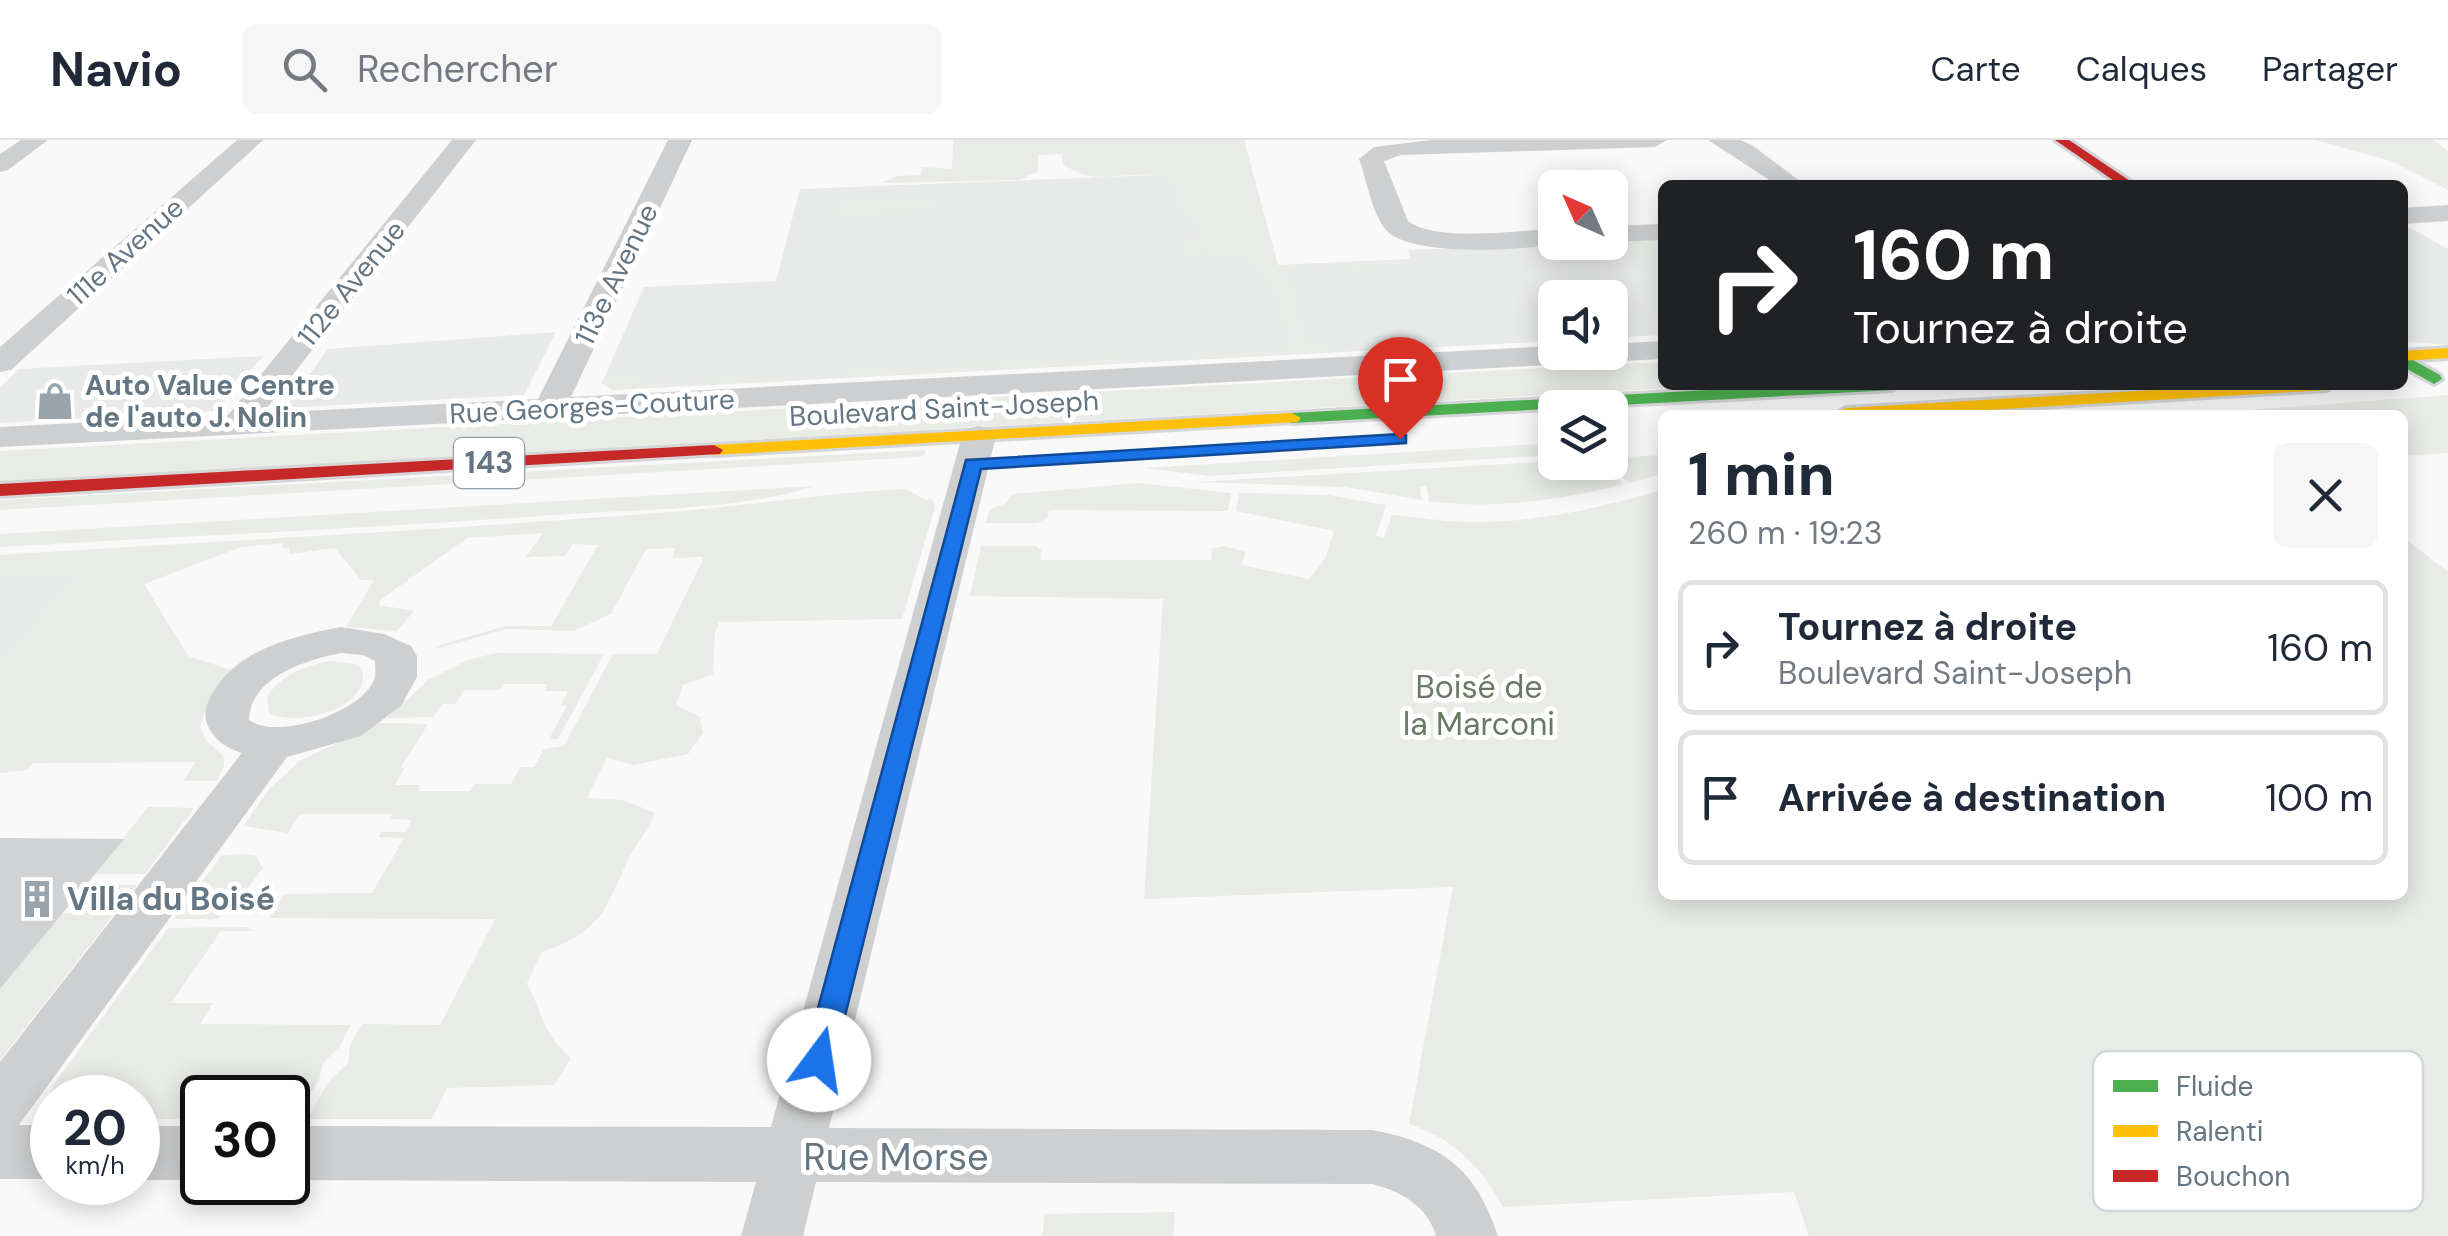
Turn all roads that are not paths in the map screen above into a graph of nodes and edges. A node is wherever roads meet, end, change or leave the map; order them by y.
1 (36, 140) edge
2 (251, 140) edge
3 (464, 140) edge
4 (680, 140) edge
5 (1656, 140) edge
6 (1720, 140) edge
7 (2062, 140) edge
8 (0, 165) edge
9 (1787, 180) edge
10 (2122, 180) edge
11 (2448, 213) edge
12 (2408, 216) edge
13 (1658, 232) edge
14 (1628, 233) edge
15 (1538, 238) edge
16 (1658, 350) edge
17 (2448, 353) edge
18 (2408, 356) edge
19 (2408, 360) edge
20 (0, 363) edge
21 (2441, 378) edge
22 (2408, 380) edge
23 (1828, 390) edge
24 (2242, 390) edge
25 (550, 408) junction
26 (1903, 410) edge
27 (237, 425) junction
28 (0, 438) edge
29 (974, 457) junction
30 (0, 490) edge
31 (274, 743) dead end
32 (0, 1106) edge
33 (0, 1152) edge
34 (30, 1152) edge
35 (310, 1153) edge
36 (794, 1157) junction
37 (772, 1236) edge
38 (1467, 1236) edge

1 - 8 street
2 - 20 street, 111e Avenue
3 - 27 street, 112e Avenue
4 - 25 street, 113e Avenue
5 - 15 street
6 - 9 street
7 - 10 main road
11 - 12 street
13 - 14 street
16 - 25 street, Rue Georges-Couture
17 - 18 main road
19 - 21 main road
21 - 22 main road
23 - 29 main road, Boulevard Saint-Joseph / 143
24 - 26 main road
25 - 27 street, Rue Georges-Couture
27 - 28 street, Rue Georges-Couture
29 - 30 main road, Boulevard Saint-Joseph / 143
29 - 36 street
31 - 32 street
33 - 34 street
35 - 36 street, Rue Morse
36 - 37 street
36 - 38 street, Rue Morse

